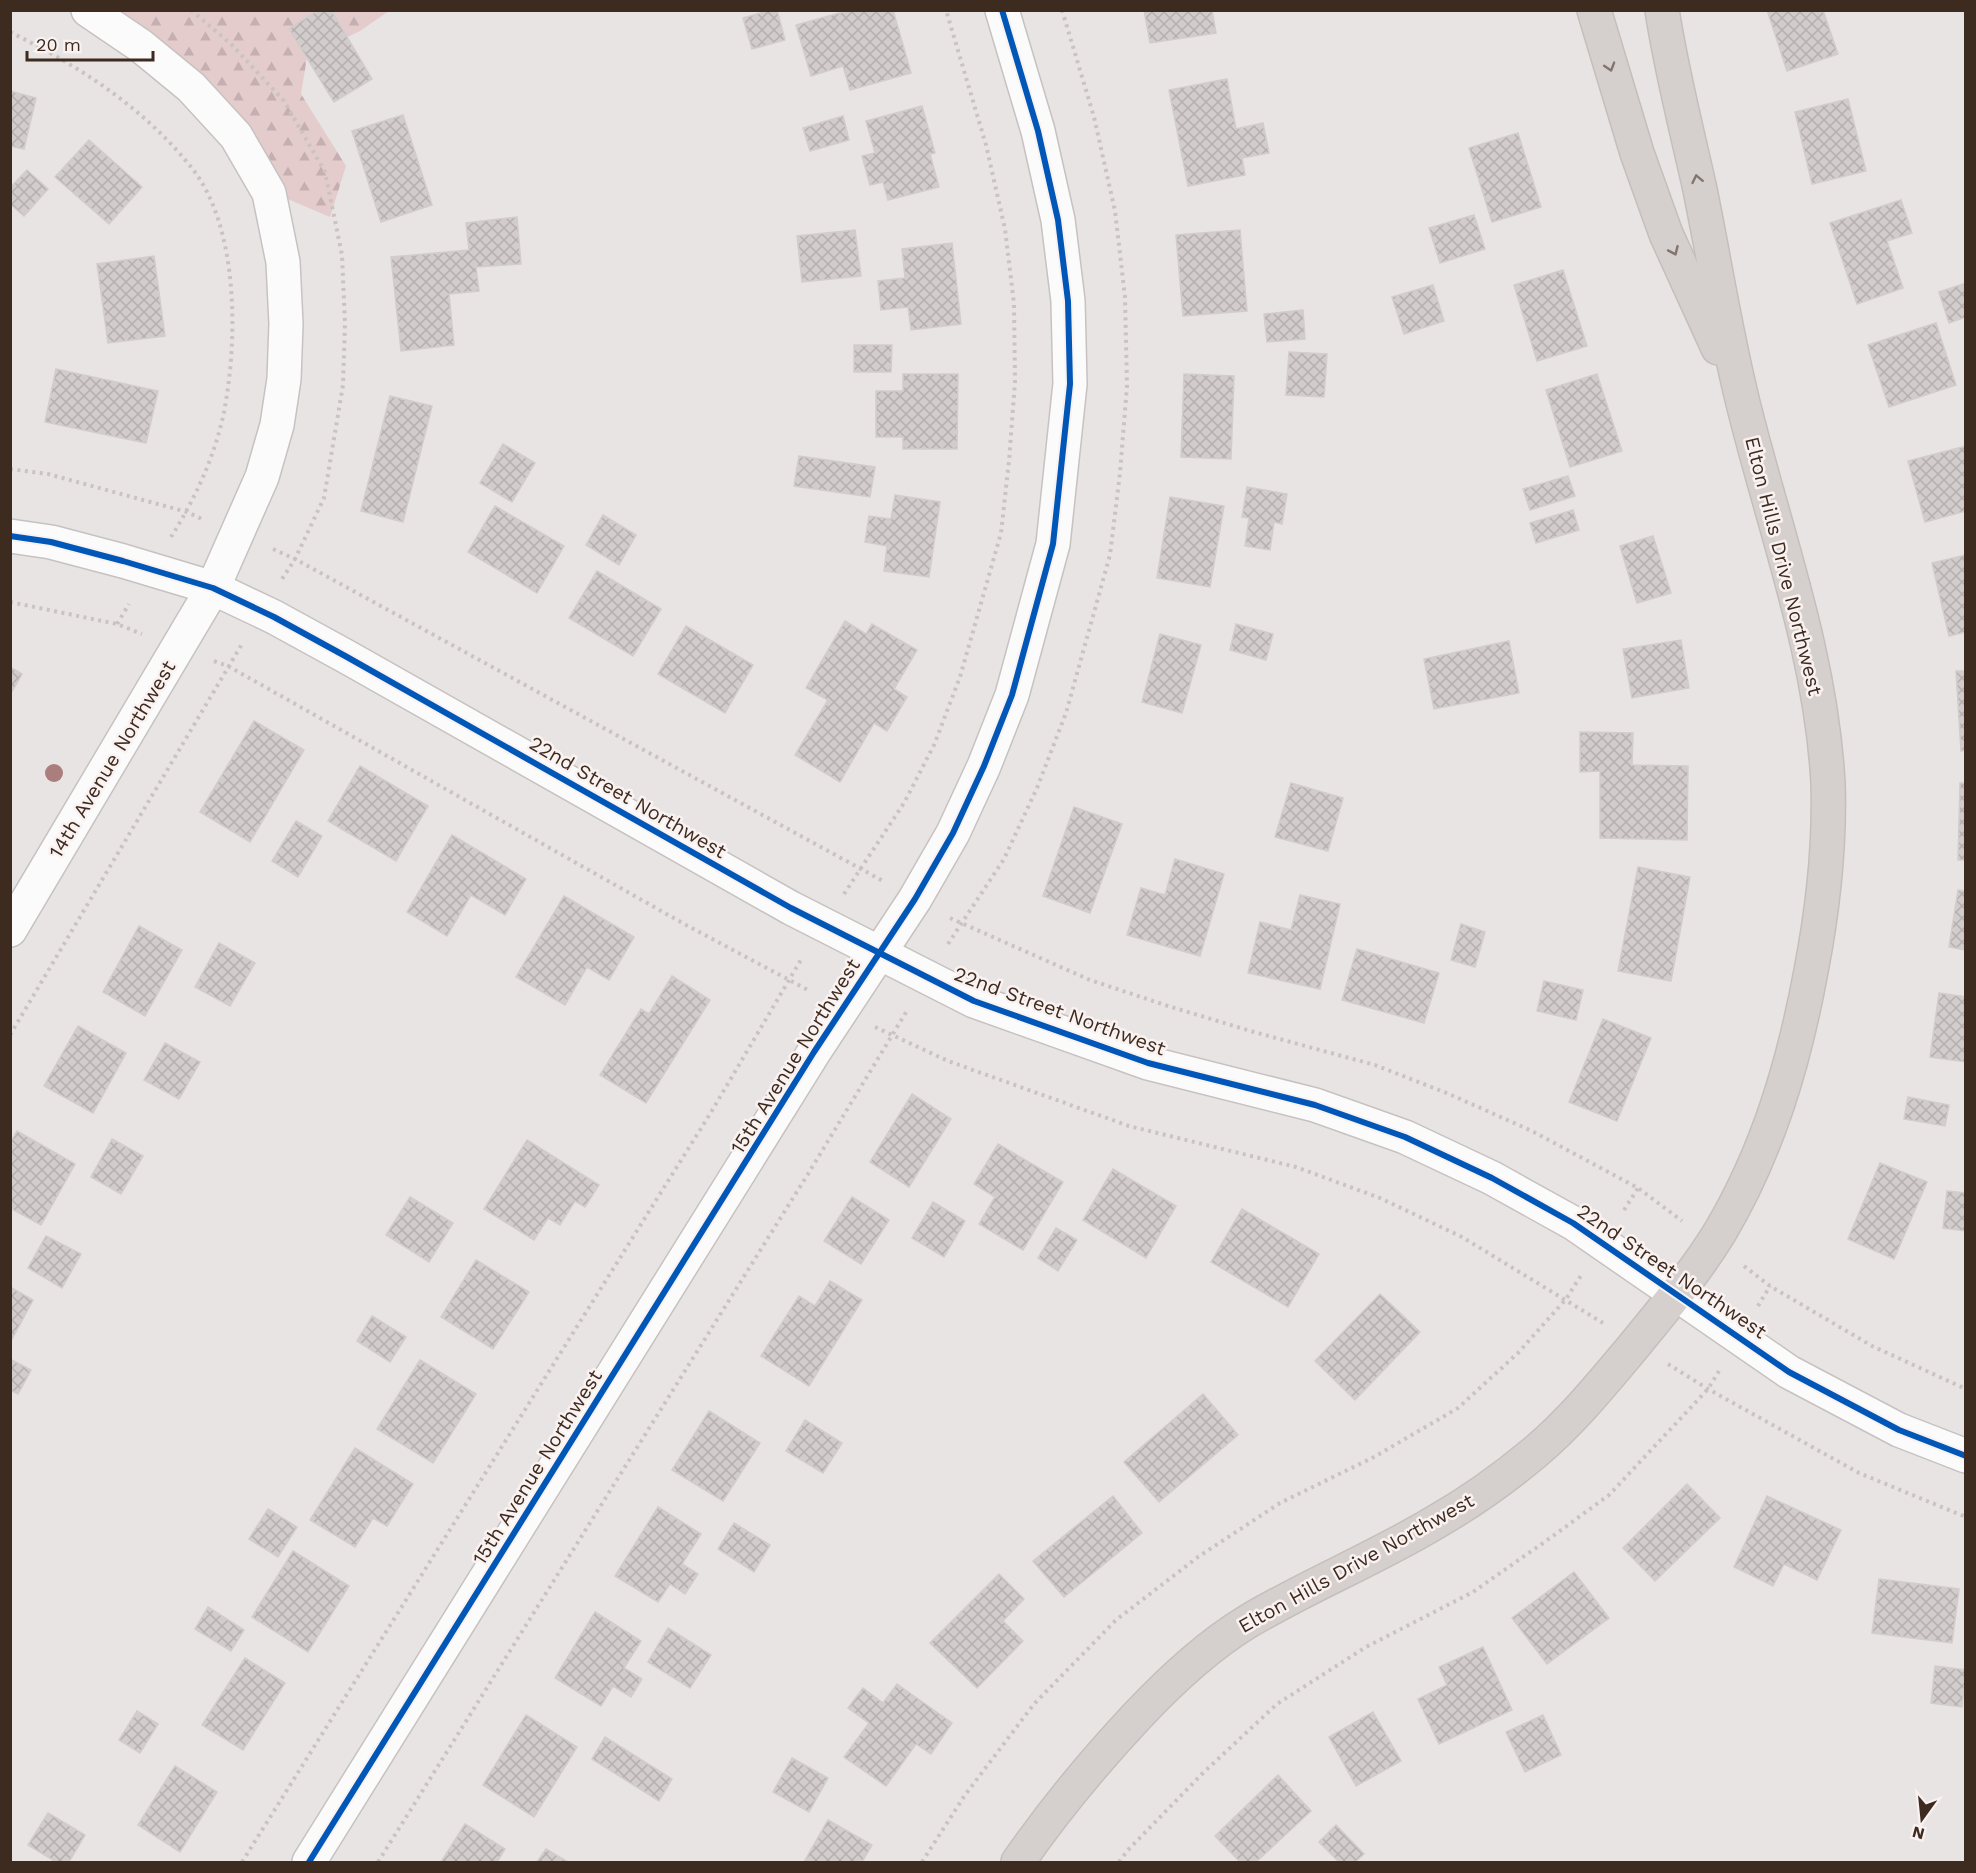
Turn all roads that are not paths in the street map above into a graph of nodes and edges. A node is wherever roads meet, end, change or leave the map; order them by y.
1 (88, 10) edge
2 (1002, 10) edge
3 (1594, 10) edge
4 (1662, 10) edge
5 (1742, 401) junction
6 (10, 536) edge
7 (213, 588) junction
8 (10, 930) edge
9 (879, 954) junction
10 (1678, 1294) junction
11 (1965, 1456) edge
12 (309, 1863) edge
13 (1018, 1863) edge

1 - 7 street, 14th Avenue Northwest
2 - 9 street, 15th Avenue Northwest
3 -> 5 main road, Elton Hills Drive Northwest
5 -> 4 main road, Elton Hills Drive Northwest
5 - 10 main road, Elton Hills Drive Northwest
6 - 7 street, 22nd Street Northwest
7 - 8 street, 14th Avenue Northwest
7 - 9 street, 22nd Street Northwest
9 - 10 street, 22nd Street Northwest
9 - 12 street, 15th Avenue Northwest
10 - 11 street, 22nd Street Northwest
10 - 13 main road, Elton Hills Drive Northwest

